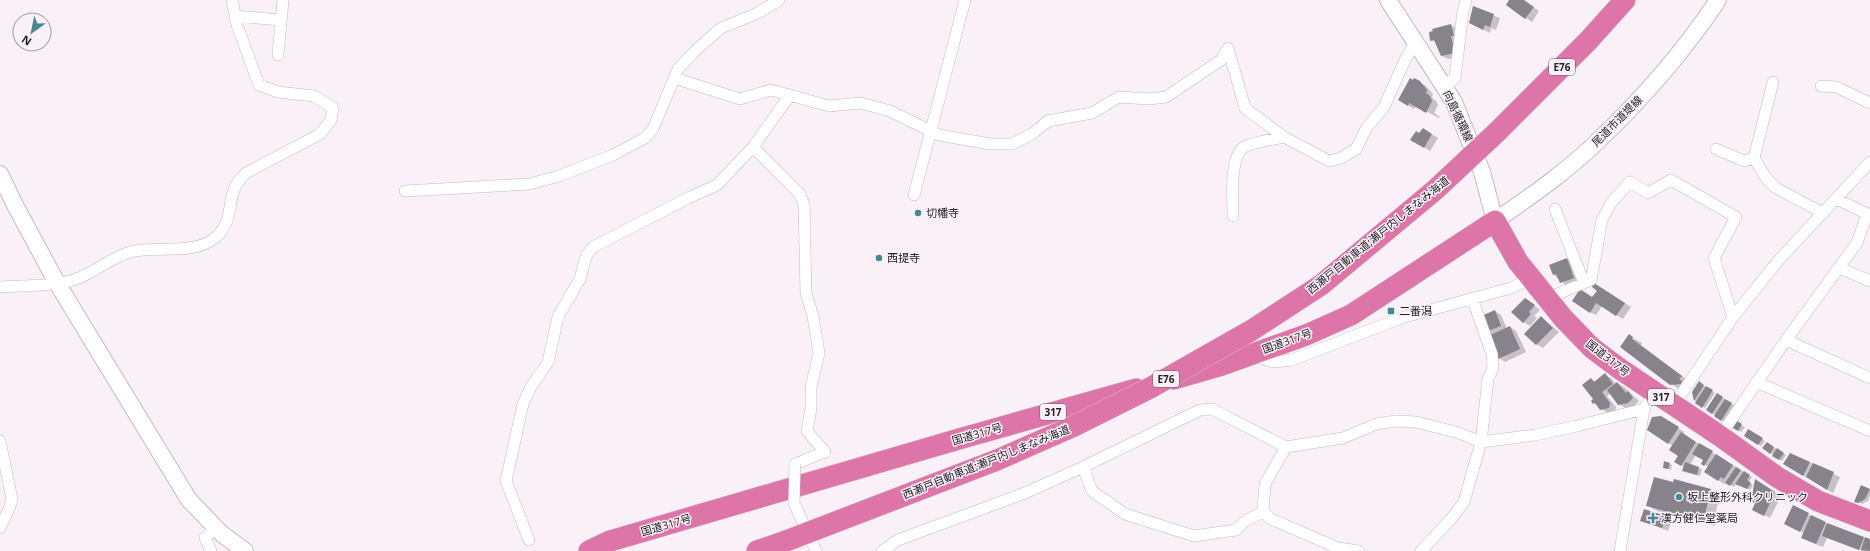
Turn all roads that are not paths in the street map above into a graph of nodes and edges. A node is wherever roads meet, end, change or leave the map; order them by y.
1 (232, 0) edge
2 (283, 0) edge
3 (779, 0) edge
4 (965, 0) edge
5 (1388, 0) edge
6 (1466, 0) edge
7 (1625, 0) edge
8 (1718, 0) edge
9 (235, 16) junction
10 (281, 20) junction
11 (1416, 41) junction
12 (278, 55) dead end
13 (674, 78) junction
14 (1773, 82) dead end
15 (1444, 86) junction
16 (1821, 86) dead end
17 (790, 95) junction
18 (1870, 103) edge
19 (931, 131) junction
20 (1284, 137) junction
21 (753, 147) junction
22 (1716, 149) dead end
23 (1754, 158) junction
24 (1870, 162) edge
25 (0, 174) edge
26 (405, 191) dead end
27 (914, 195) dead end
28 (1836, 199) junction
29 (1555, 209) dead end
30 (1823, 213) junction
31 (1868, 215) edge
32 (1233, 216) dead end
33 (1495, 222) junction
34 (1839, 268) junction
35 (1531, 278) junction
36 (1870, 281) edge
37 (57, 283) junction
38 (1584, 283) junction
39 (0, 287) edge
40 (1472, 298) junction
41 (1548, 298) junction
42 (1733, 317) junction
43 (1786, 340) junction
44 (1249, 356) junction
45 (1869, 374) edge
46 (1756, 382) junction
47 (1649, 401) junction
48 (1674, 405) junction
49 (1870, 431) edge
50 (1720, 436) junction
51 (0, 441) edge
52 (1481, 442) junction
53 (1286, 447) junction
54 (1084, 467) junction
55 (1263, 512) junction
56 (1870, 521) edge
57 (216, 527) junction
58 (0, 528) edge
59 (529, 540) dead end
60 (211, 551) edge
61 (244, 551) edge
62 (589, 551) edge
63 (757, 551) edge
64 (816, 551) edge
65 (882, 551) edge
66 (1359, 551) edge
67 (1420, 551) edge
68 (1620, 551) edge

1 - 9 street
2 - 10 street
3 - 13 street
4 - 19 street
5 - 11 street, 向島循環線
6 - 15 street
7 - 63 highway, 西瀬戸自動車道;瀬戸内しまなみ海道 / E76, bridge
8 - 33 street, 尾道市道堤線
9 - 10 street
9 - 37 street
10 - 12 street
11 - 15 street, 向島循環線
11 - 20 street
13 - 17 street
13 - 26 street
14 - 23 street
15 - 33 street, 向島循環線
16 - 18 street
17 - 19 street
17 - 21 street
19 - 20 street
19 - 27 street
20 - 32 street
21 - 59 street
21 - 64 street, bridge
22 - 23 street
23 - 30 street
24 - 28 street
25 - 37 street
28 - 30 street
28 - 31 street
29 - 38 street
30 - 42 street
31 - 34 street
33 - 35 highway, 国道317号 / 317
33 - 44 highway, 国道317号 / 317
34 - 36 street
34 - 43 street
35 - 40 street
35 - 41 highway, 国道317号 / 317
37 - 39 street
37 - 57 street
38 - 41 street
38 - 42 street
40 - 44 street
40 - 52 street
41 - 47 highway, 国道317号 / 317
42 - 48 street
43 - 45 street
43 - 46 street
44 - 62 highway, 国道317号 / 317
46 - 49 street
46 - 50 street
47 - 48 highway, 国道317号 / 317
47 - 52 street
47 - 68 street
48 - 50 highway, 国道317号 / 317
50 - 56 highway, 国道317号 / 317
51 - 58 street
52 - 53 street
52 - 67 street
53 - 54 street
53 - 55 street
54 - 55 street
54 - 65 street
55 - 66 street
57 - 60 street
57 - 61 street

